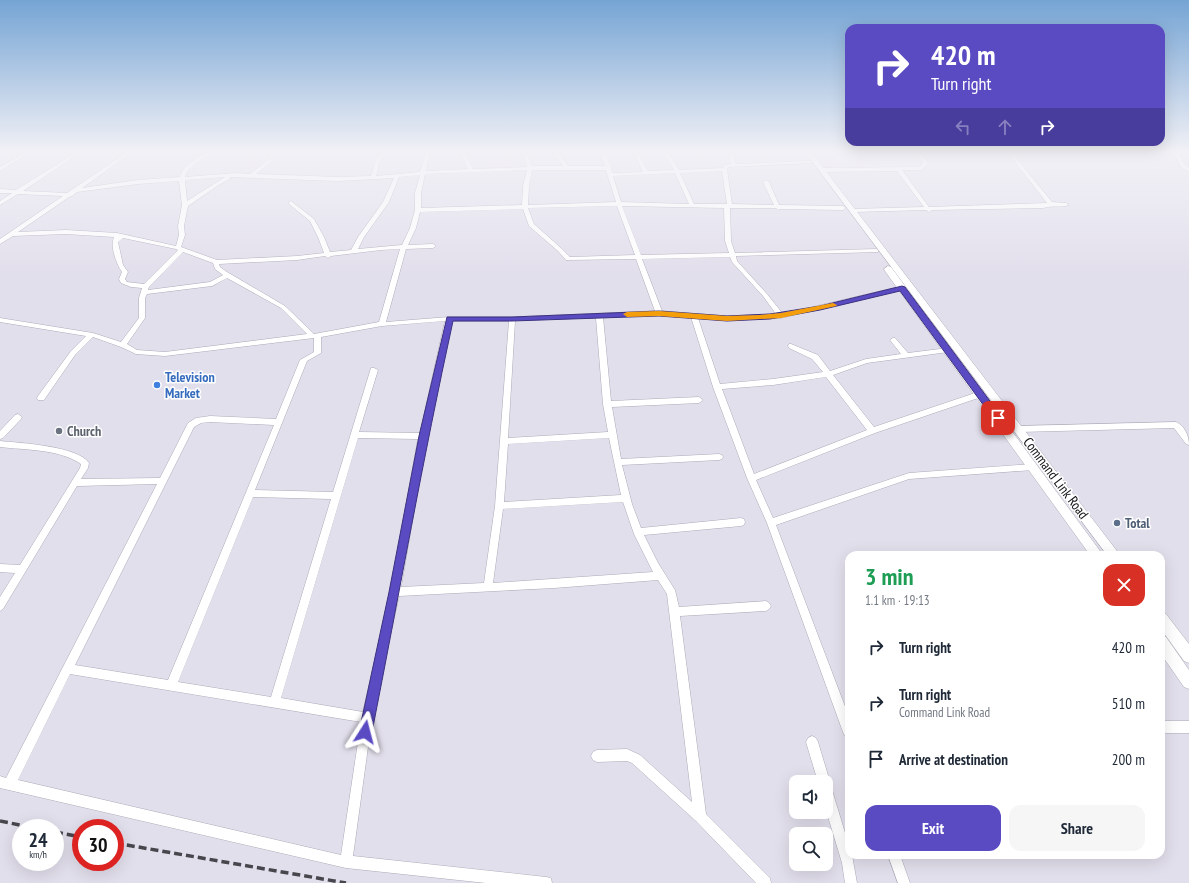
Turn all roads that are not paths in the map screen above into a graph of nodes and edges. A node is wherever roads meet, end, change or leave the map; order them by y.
1 (14, 194) edge
2 (56, 194) edge
3 (184, 194) edge
4 (202, 194) edge
5 (389, 194) edge
6 (418, 194) edge
7 (526, 194) edge
8 (617, 194) edge
9 (688, 194) edge
10 (727, 194) edge
11 (772, 194) edge
12 (834, 194) edge
13 (841, 194) edge
14 (917, 194) edge
15 (1042, 194) edge
16 (70, 195) joint
17 (0, 203) edge
18 (291, 203) dead end
19 (620, 204) junction
20 (692, 204) junction
21 (1050, 204) junction
22 (1066, 205) dead end
23 (185, 206) junction
24 (729, 206) junction
25 (525, 207) junction
26 (778, 208) junction
27 (843, 208) junction
28 (418, 210) junction
29 (853, 210) junction
30 (929, 210) junction
31 (865, 233) junction
32 (14, 234) junction
33 (115, 241) junction
34 (0, 242) edge
35 (433, 246) dead end
36 (404, 247) junction
37 (180, 248) junction
38 (876, 251) junction
39 (353, 252) junction
40 (732, 254) junction
41 (328, 256) junction
42 (639, 258) junction
43 (216, 262) junction
44 (227, 275) junction
45 (902, 288) junction
46 (145, 289) junction
47 (659, 313) junction
48 (599, 315) junction
49 (694, 316) junction
50 (781, 316) junction
51 (450, 319) junction
52 (512, 319) junction
53 (0, 320) edge
54 (382, 324) junction
55 (91, 335) junction
56 (315, 335) junction
57 (893, 340) dead end
58 (123, 344) junction
59 (790, 346) dead end
60 (948, 350) junction
61 (906, 355) junction
62 (374, 370) dead end
63 (828, 374) junction
64 (717, 387) junction
65 (981, 394) junction
66 (41, 398) dead end
67 (699, 400) dead end
68 (607, 404) junction
69 (18, 417) dead end
70 (278, 422) junction
71 (1019, 429) junction
72 (872, 431) junction
73 (354, 434) junction
74 (612, 435) junction
75 (0, 436) edge
76 (423, 436) junction
77 (504, 441) junction
78 (1189, 442) edge
79 (0, 444) edge
80 (719, 457) dead end
81 (618, 462) junction
82 (1033, 467) junction
83 (751, 478) junction
84 (163, 481) junction
85 (75, 483) junction
86 (249, 493) junction
87 (336, 496) junction
88 (626, 498) junction
89 (499, 506) junction
90 (741, 522) dead end
91 (770, 523) junction
92 (638, 532) junction
93 (1094, 551) edge
94 (1111, 551) edge
95 (0, 568) edge
96 (22, 570) junction
97 (661, 576) junction
98 (488, 587) junction
99 (395, 592) junction
100 (0, 606) edge
101 (766, 606) dead end
102 (674, 612) junction
103 (1165, 623) edge
104 (1165, 648) edge
105 (1189, 656) edge
106 (69, 669) junction
107 (1189, 682) edge
108 (171, 686) junction
109 (274, 702) junction
110 (367, 718) junction
111 (845, 721) edge
112 (1165, 727) edge
113 (1189, 727) edge
114 (812, 742) dead end
115 (597, 756) dead end
116 (822, 775) edge
117 (5, 783) edge
118 (833, 813) edge
119 (700, 817) junction
120 (845, 853) edge
121 (847, 859) edge
122 (895, 859) edge
123 (346, 862) junction
124 (546, 883) edge
125 (765, 883) edge
126 (851, 883) edge
127 (904, 883) edge

1 - 17 street
2 - 16 street
3 - 23 street
4 - 23 street
5 - 39 street
6 - 28 street
7 - 25 street
8 - 19 street
9 - 20 street
10 - 24 street
11 - 26 street
12 - 27 main road, Command Link Road
13 - 29 main road, Command Link Road
14 - 30 street
15 - 21 street
16 - 32 street
18 - 41 street
19 - 20 street
19 - 25 street
19 - 42 street
20 - 24 street
21 - 22 street
21 - 30 street
23 - 37 street
24 - 26 street
24 - 40 street
25 - 28 street
25 - 42 street
26 - 27 street
27 - 31 main road, Command Link Road
28 - 36 street
29 - 30 street
29 - 31 main road, Command Link Road
31 - 38 main road, Command Link Road
31 - 71 main road, Command Link Road
32 - 33 street
32 - 34 street
33 - 37 street
33 - 46 street
35 - 36 street
36 - 39 street
36 - 54 street
37 - 43 street
37 - 46 street
38 - 40 street
38 - 45 main road, Command Link Road
39 - 41 street
40 - 42 street
40 - 50 street
41 - 43 street
42 - 47 street
43 - 44 street
44 - 46 street
44 - 56 street
45 - 50 street
45 - 60 main road, Command Link Road
46 - 58 street
47 - 48 street
47 - 49 street
48 - 52 street
48 - 68 street
49 - 50 street
49 - 64 street
51 - 52 street
51 - 54 street
51 - 76 street
52 - 77 street
53 - 55 street
54 - 56 street
55 - 58 street
55 - 66 street
56 - 58 street
56 - 70 street
57 - 61 street
59 - 63 street
60 - 61 street
60 - 65 main road, Command Link Road
61 - 63 street
62 - 73 street
63 - 64 street
63 - 72 street
64 - 83 street
65 - 72 street
65 - 82 main road, Command Link Road
67 - 68 street
68 - 74 street
69 - 75 street
70 - 84 street
70 - 86 street
71 - 78 street
71 - 94 main road, Command Link Road
72 - 83 street
73 - 76 street
73 - 87 street
74 - 77 street
74 - 81 street
76 - 99 street
77 - 89 street
79 - 85 street
80 - 81 street
81 - 88 street
82 - 91 street
82 - 93 main road, Command Link Road
83 - 91 street
84 - 85 street
84 - 106 street
85 - 96 street
86 - 87 street
86 - 108 street
87 - 109 street
88 - 89 street
88 - 92 street
89 - 98 street
90 - 92 street
91 - 111 street
92 - 97 street
95 - 96 street
96 - 100 street
97 - 98 street
97 - 102 street
98 - 99 street
99 - 110 street
101 - 102 street
102 - 119 street
103 - 105 main road
104 - 107 main road
106 - 108 street
106 - 117 street
108 - 109 street
109 - 110 street
110 - 123 street
112 - 113 street
114 - 116 street
115 - 119 street
117 - 123 street
118 - 120 street
119 - 125 street
121 - 126 street
122 - 127 street
123 - 124 street

